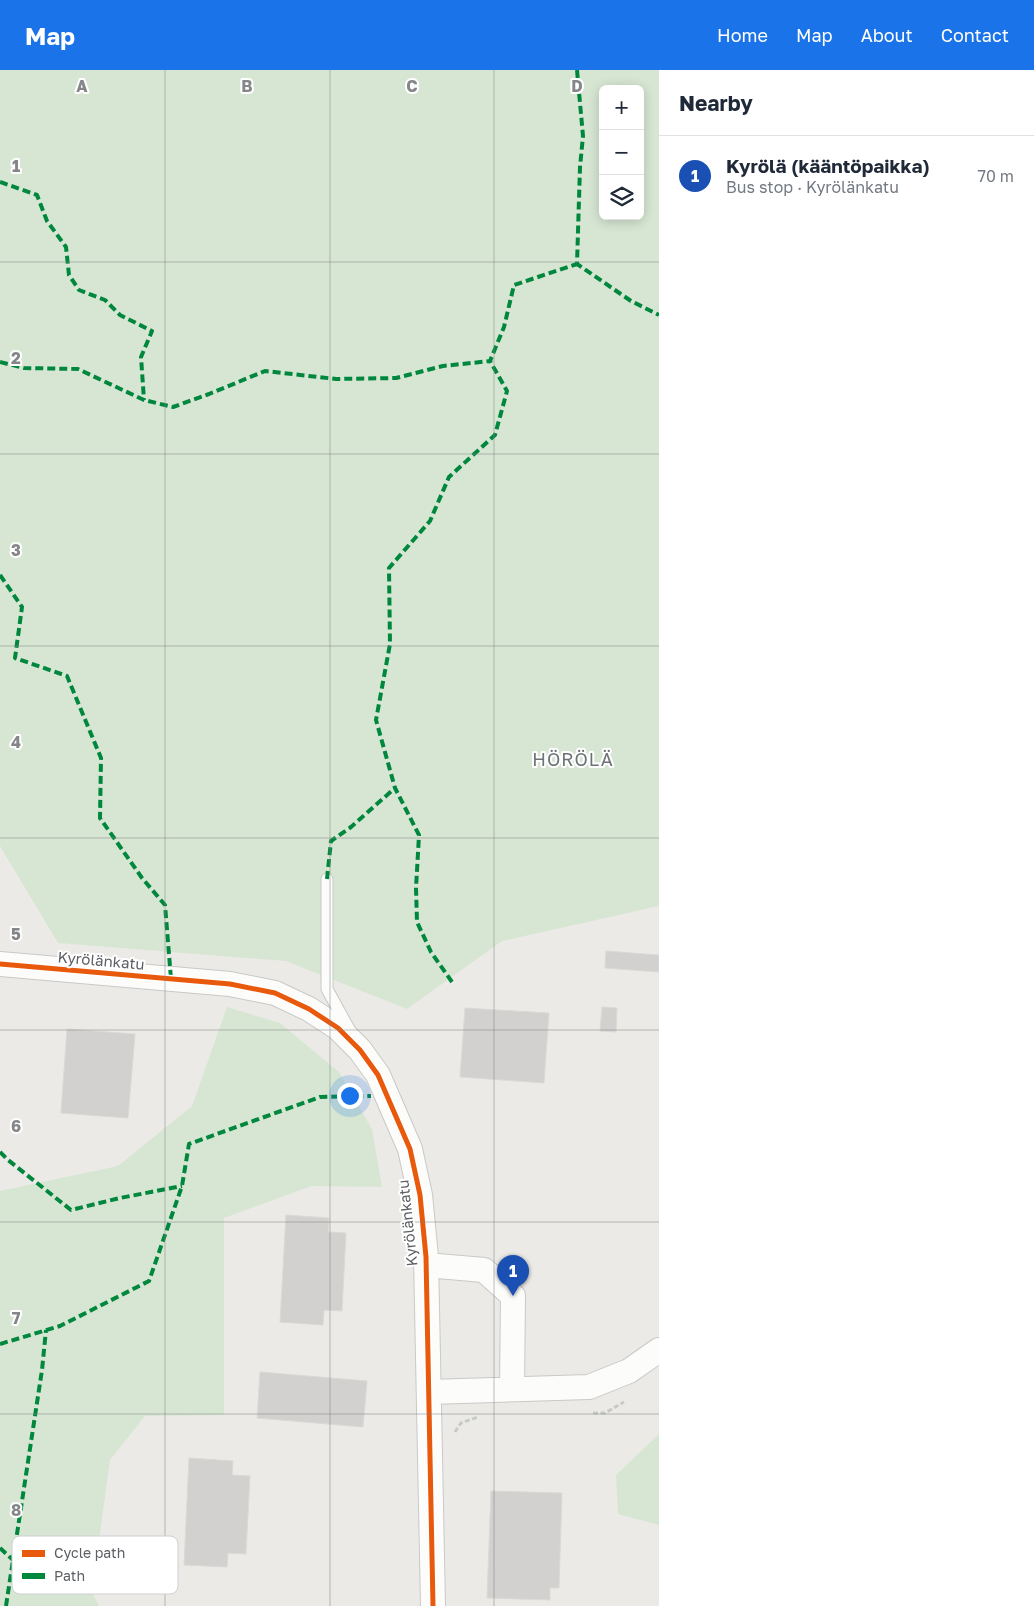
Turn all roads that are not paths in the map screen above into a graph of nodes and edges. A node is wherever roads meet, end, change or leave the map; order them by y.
1 (327, 879) dead end
2 (0, 964) edge
3 (360, 1050) junction
4 (426, 1265) junction
5 (659, 1350) edge
6 (512, 1389) junction
7 (428, 1392) junction
8 (433, 1606) edge

1 - 3 lane
2 - 3 street, Kyrölänkatu
3 - 4 street, Kyrölänkatu
4 - 6 street
4 - 7 street, Kyrölänkatu
5 - 6 street
6 - 7 street
7 - 8 street, Kyrölänkatu

